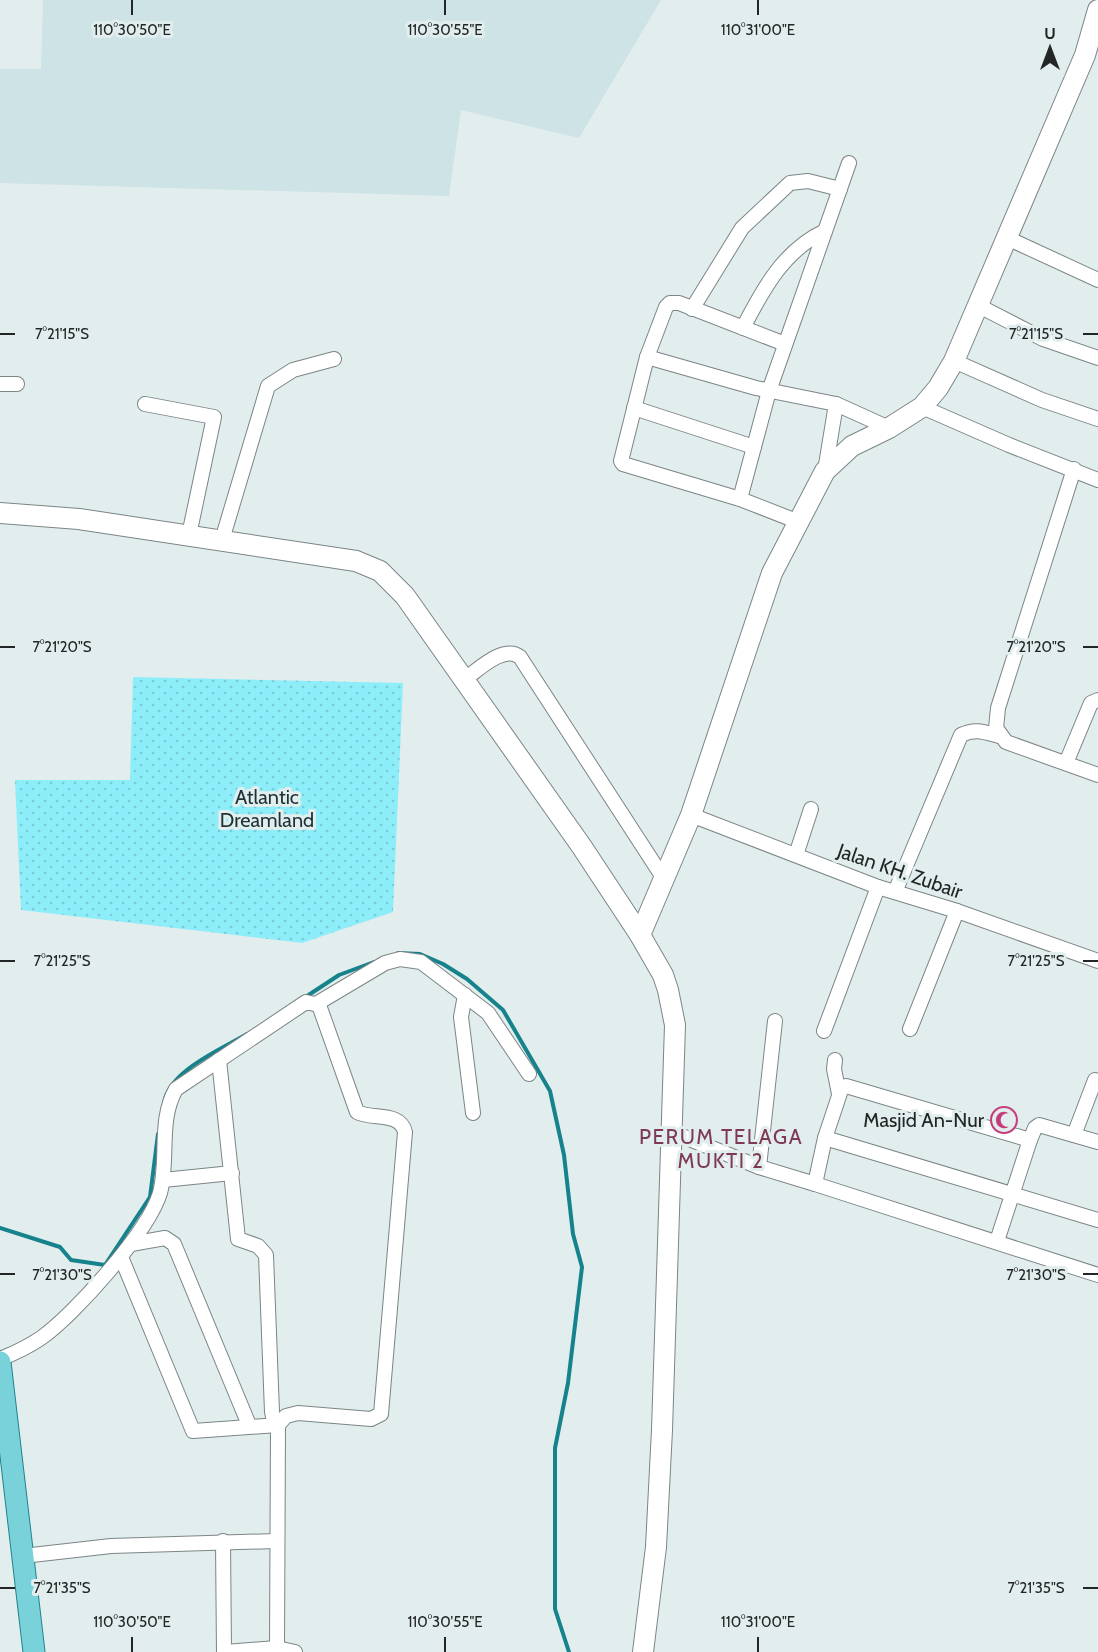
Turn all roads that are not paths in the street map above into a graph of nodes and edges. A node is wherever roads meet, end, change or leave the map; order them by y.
1 (1098, 10) edge
2 (1095, 34) edge
3 (849, 164) dead end
4 (840, 189) junction
5 (825, 231) junction
6 (1007, 237) junction
7 (1098, 280) edge
8 (977, 305) junction
9 (692, 309) junction
10 (743, 328) junction
11 (786, 344) junction
12 (647, 357) junction
13 (1098, 358) edge
14 (334, 359) dead end
15 (954, 361) junction
16 (0, 384) edge
17 (17, 384) dead end
18 (770, 391) junction
19 (145, 404) dead end
20 (836, 404) junction
21 (922, 407) junction
22 (634, 408) junction
23 (1098, 419) edge
24 (889, 428) junction
25 (754, 447) junction
26 (1074, 469) junction
27 (825, 471) junction
28 (1098, 480) edge
29 (740, 499) junction
30 (0, 513) edge
31 (799, 522) junction
32 (189, 535) junction
33 (222, 540) junction
34 (465, 679) junction
35 (1098, 700) edge
36 (999, 736) junction
37 (1066, 763) junction
38 (1098, 775) edge
39 (811, 809) dead end
40 (691, 814) junction
41 (796, 855) junction
42 (664, 879) junction
43 (878, 887) junction
44 (895, 892) junction
45 (957, 911) junction
46 (640, 935) junction
47 (1098, 961) edge
48 (465, 995) junction
49 (316, 1004) junction
50 (775, 1021) dead end
51 (910, 1029) dead end
52 (824, 1031) dead end
53 (219, 1060) junction
54 (835, 1060) dead end
55 (529, 1074) dead end
56 (1095, 1080) dead end
57 (839, 1094) junction
58 (473, 1113) dead end
59 (672, 1132) junction
60 (1074, 1135) junction
61 (825, 1138) junction
62 (1030, 1140) junction
63 (1098, 1142) edge
64 (759, 1167) junction
65 (231, 1173) junction
66 (163, 1180) junction
67 (814, 1184) junction
68 (1011, 1193) junction
69 (1098, 1220) edge
70 (997, 1240) junction
71 (130, 1244) junction
72 (121, 1257) junction
73 (1098, 1275) edge
74 (0, 1360) edge
75 (3, 1416) edge
76 (249, 1425) junction
77 (277, 1425) junction
78 (223, 1541) junction
79 (276, 1541) junction
80 (23, 1556) junction
81 (277, 1648) junction
82 (34, 1652) edge
83 (224, 1652) edge
84 (295, 1652) edge
85 (643, 1652) edge

1 - 2 street
2 - 6 street
3 - 4 street
4 - 5 street
4 - 9 street
5 - 10 street
5 - 11 street
6 - 7 street
6 - 8 street
8 - 13 street
8 - 15 street
9 - 10 street
9 - 12 street
10 - 11 street
11 - 18 street
12 - 18 street
12 - 22 street
14 - 33 street
15 - 21 street
15 - 23 street
16 - 17 street
18 - 20 street
18 - 25 street
19 - 32 street
20 - 24 street
20 - 27 street
21 - 24 street
21 - 26 street
22 - 25 street
22 - 29 street
24 - 27 street
25 - 29 street
26 - 28 street
26 - 36 street
27 - 31 street
29 - 31 street
30 - 32 street
31 - 40 street
32 - 33 street
33 - 34 street
34 - 42 street
34 - 46 street
35 - 37 street
36 - 37 street
36 - 44 street
37 - 38 street
39 - 41 street
40 - 41 street, Jalan KH. Zubair
40 - 42 street
41 - 43 street, Jalan KH. Zubair
42 - 46 street
43 - 44 street, Jalan KH. Zubair
43 - 52 street
44 - 45 street, Jalan KH. Zubair
45 - 47 street, Jalan KH. Zubair
45 - 51 street
46 - 59 street
48 - 49 street
48 - 55 street
48 - 58 street
49 - 53 street
49 - 77 street
50 - 64 street
53 - 65 street
53 - 66 street
54 - 57 street
56 - 60 street
57 - 61 street
57 - 62 street
59 - 64 street
59 - 85 street
60 - 62 street
60 - 63 street
61 - 67 street
61 - 68 street
62 - 68 street
64 - 67 street
65 - 66 street
65 - 77 street
66 - 71 street
67 - 70 street
68 - 69 street
68 - 70 street
70 - 73 street
71 - 72 street
71 - 76 street
72 - 74 street
72 - 76 street
74 - 75 main road
75 - 80 main road
76 - 77 street
77 - 79 street
78 - 79 street
78 - 80 street
78 - 83 street
79 - 81 street
80 - 82 main road
81 - 83 street
81 - 84 street

